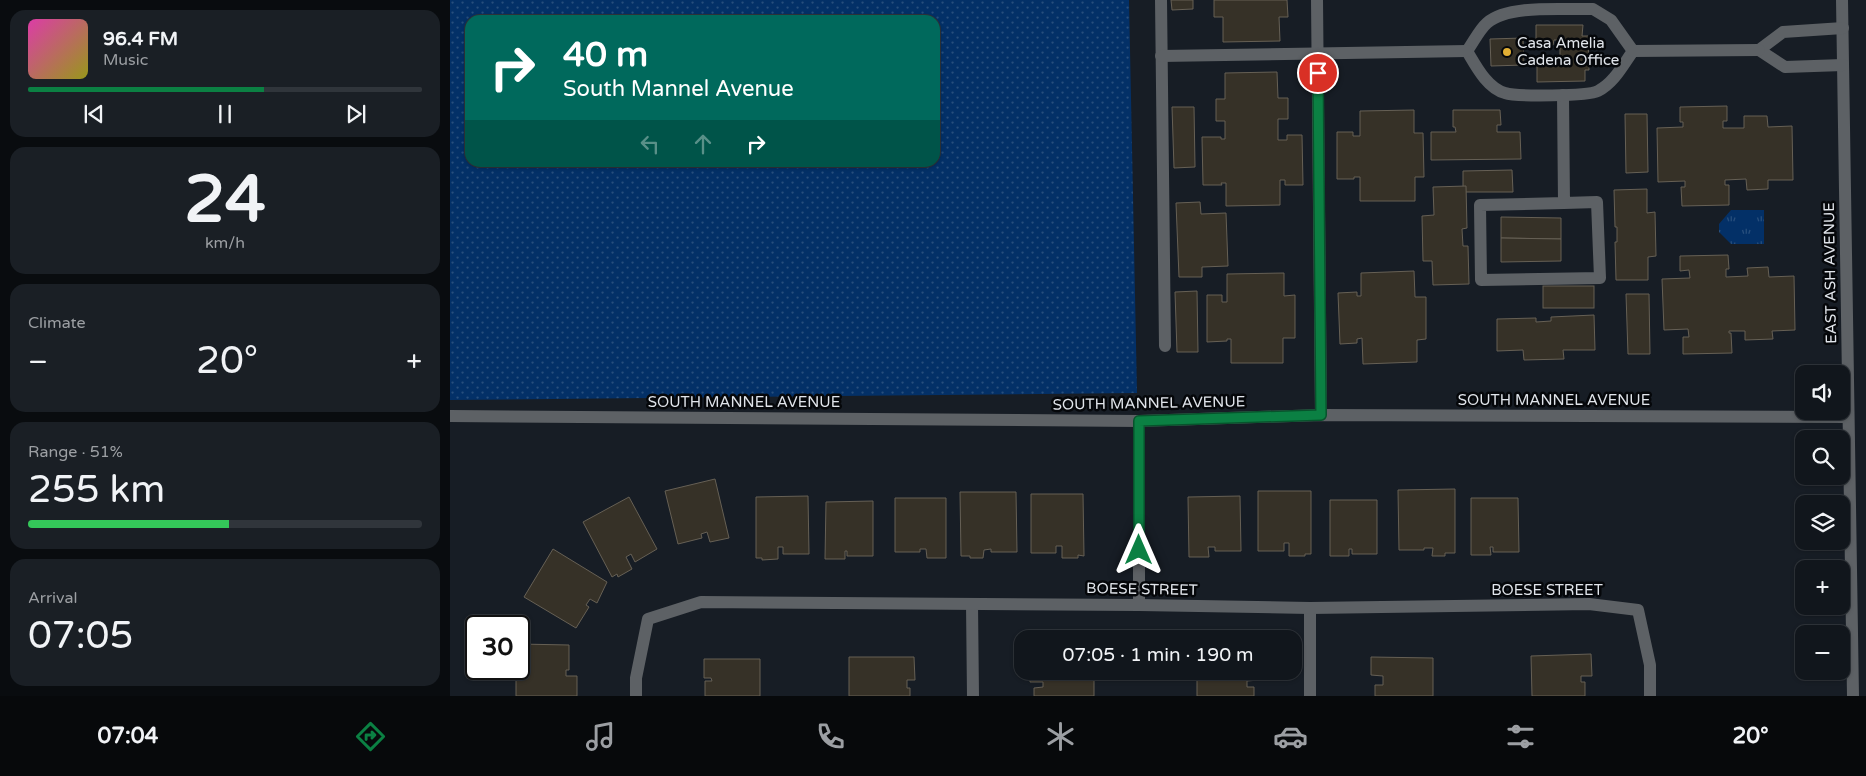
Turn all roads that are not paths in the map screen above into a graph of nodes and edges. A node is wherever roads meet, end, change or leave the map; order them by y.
1 (1160, 0) edge
2 (1316, 0) edge
3 (1842, 0) edge
4 (1561, 5) edge
5 (1843, 28) junction
6 (1759, 50) junction
7 (1467, 51) junction
8 (1633, 51) junction
9 (1317, 54) junction
10 (1162, 56) junction
11 (1843, 64) junction
12 (1563, 95) junction
13 (1564, 203) junction
14 (1165, 346) dead end
15 (1847, 365) edge
16 (1321, 415) junction
17 (450, 416) edge
18 (1795, 417) edge
19 (1848, 420) edge
20 (1139, 421) junction
21 (972, 604) junction
22 (1139, 605) junction
23 (1310, 608) junction
24 (636, 696) edge
25 (973, 696) edge
26 (1310, 696) edge
27 (1650, 696) edge
28 (1852, 696) edge

1 - 10 street
2 - 9 street
3 - 5 street, EAST ASH AVENUE
4 - 7 street
4 - 8 street
5 - 6 street
5 - 11 street, EAST ASH AVENUE
6 - 8 street
6 - 11 street
7 - 9 street
7 - 12 street
8 - 12 street
9 - 10 street
9 - 16 street
10 - 14 street
11 - 15 street, EAST ASH AVENUE
12 - 13 street
13 - 13 street
16 - 18 street, SOUTH MANNEL AVENUE
16 - 20 street, SOUTH MANNEL AVENUE
17 - 20 street, SOUTH MANNEL AVENUE
19 - 28 street, EAST ASH AVENUE
20 - 22 street
21 - 22 street, BOESE STREET
21 - 24 street, BOESE STREET
21 - 25 street
22 - 23 street, BOESE STREET
23 - 26 street
23 - 27 street, BOESE STREET

